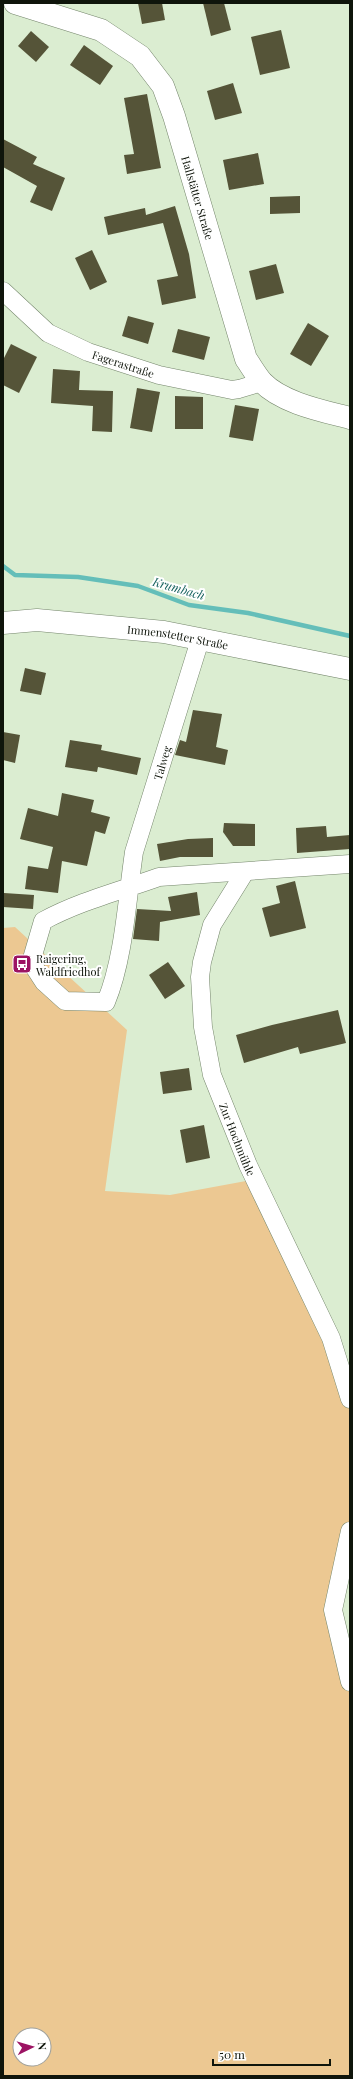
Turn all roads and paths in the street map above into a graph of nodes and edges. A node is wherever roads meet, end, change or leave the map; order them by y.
1 (15, 3) edge
2 (3, 291) edge
3 (262, 382) junction
4 (350, 418) edge
5 (3, 623) edge
6 (200, 640) junction
7 (350, 669) edge
8 (350, 864) edge
9 (245, 872) junction
10 (129, 888) junction
11 (350, 1399) edge
12 (350, 1531) edge
13 (350, 1682) edge

1 - 3 street, Hallstätter Straße
2 - 3 street, Fagerastraße
3 - 4 street, Hallstätter Straße
5 - 6 street, Immenstetter Straße
6 - 7 street, Immenstetter Straße
6 - 10 street, Talweg
8 - 9 street
9 - 10 street
9 - 11 street, Zur Hochmühle
10 - 10 street, Talweg
12 - 13 street

